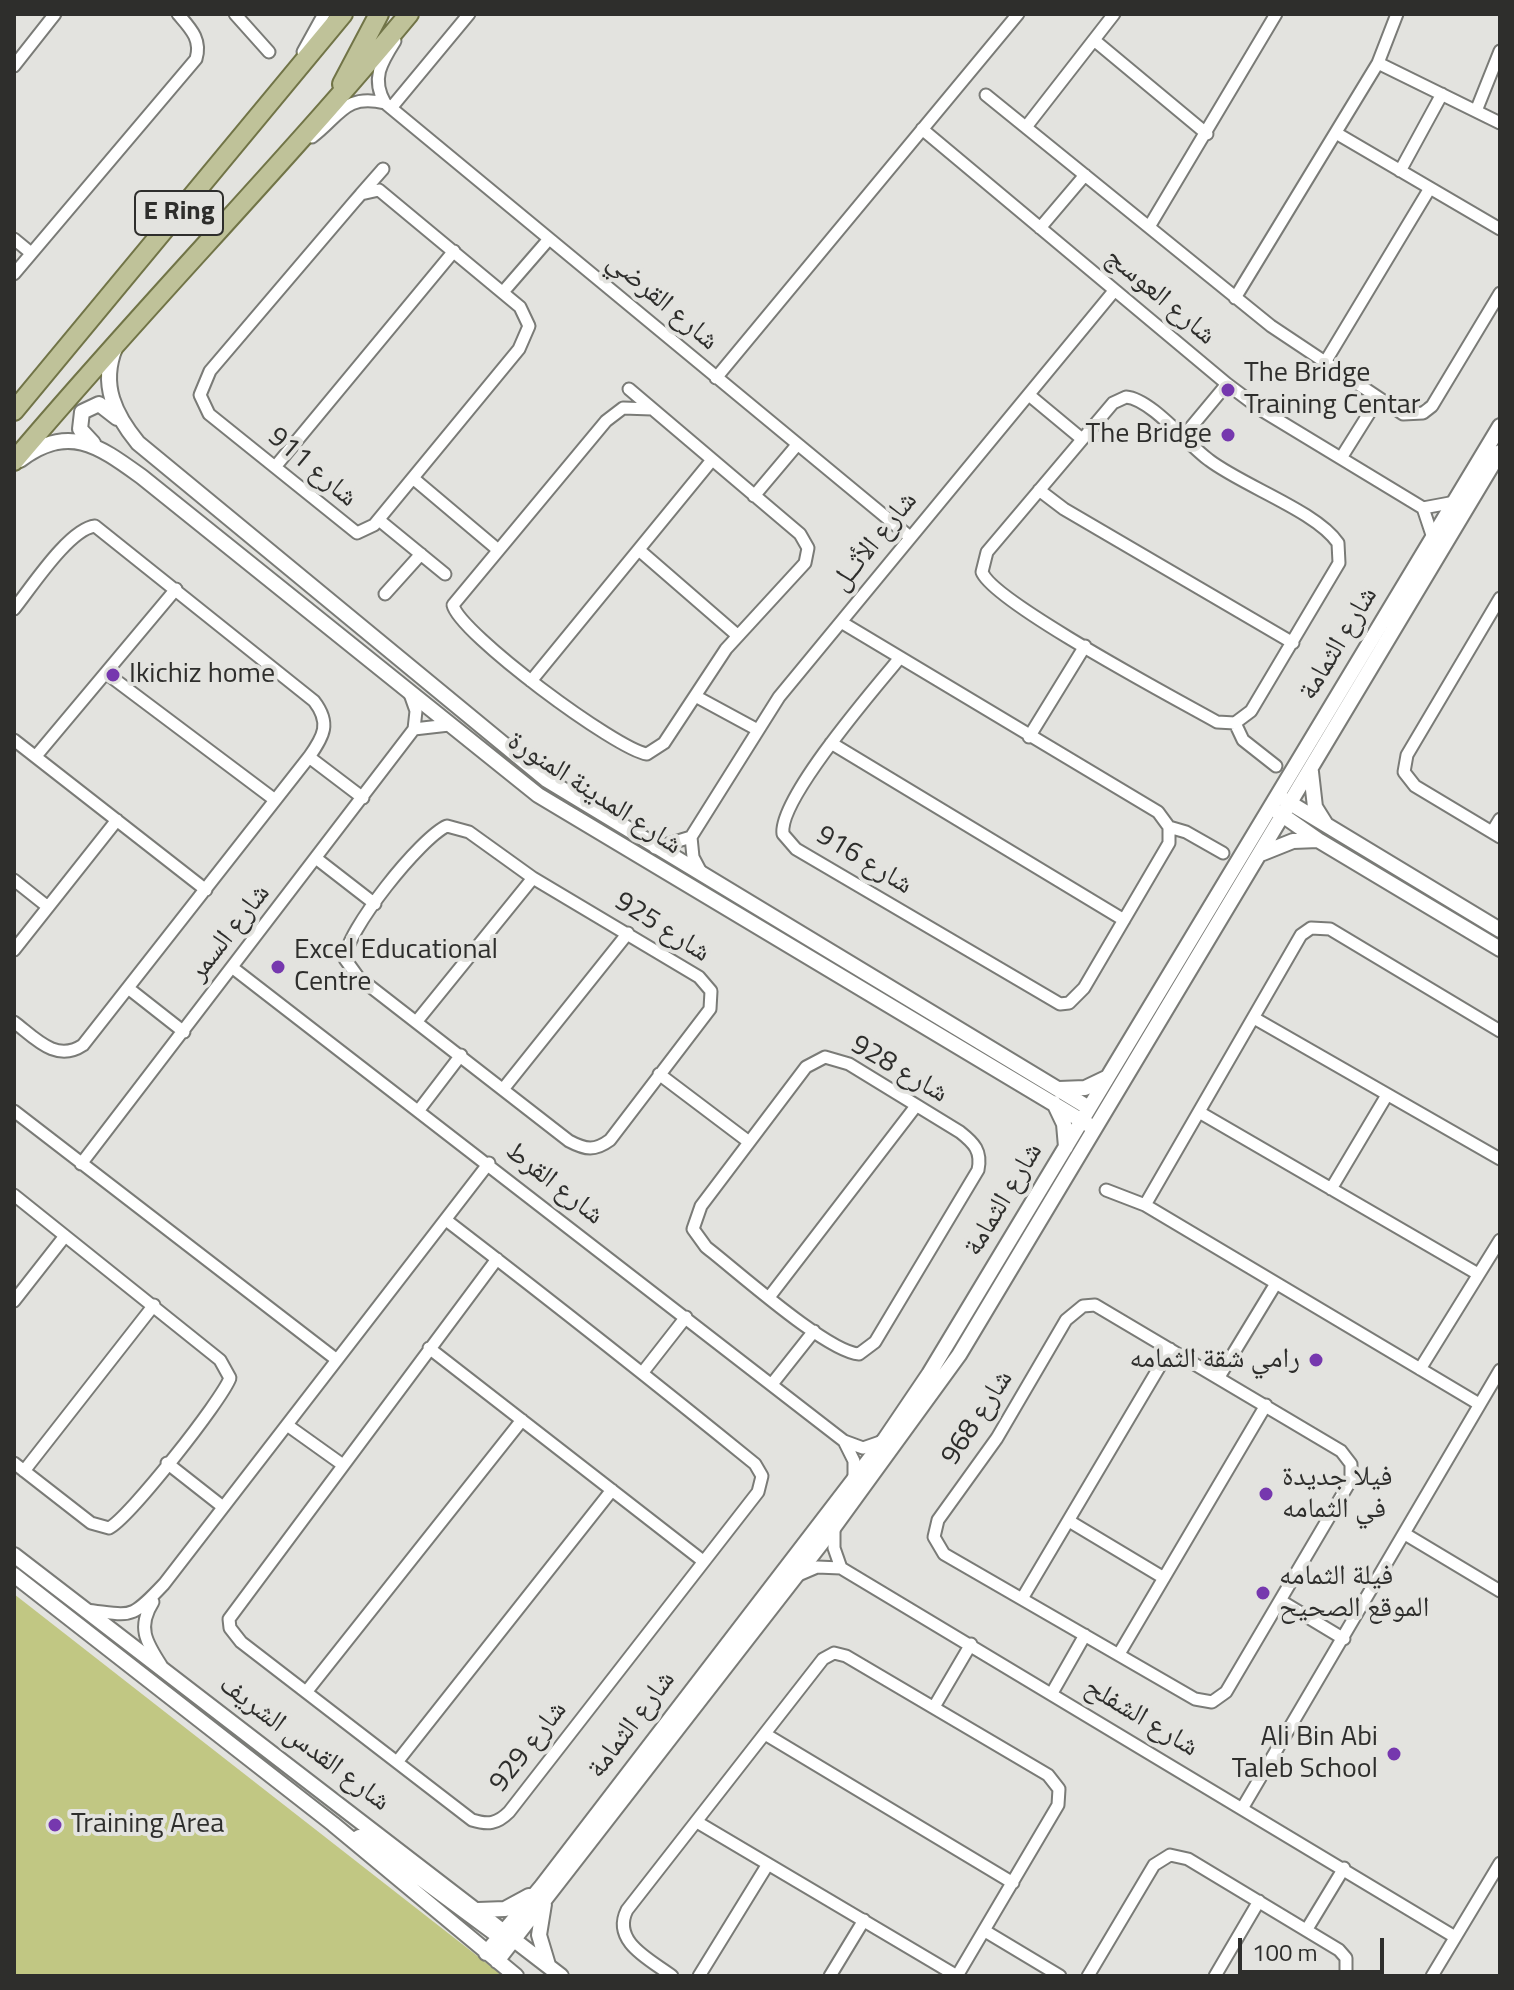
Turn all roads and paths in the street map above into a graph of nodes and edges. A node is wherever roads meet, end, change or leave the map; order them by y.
1 (55, 14) edge
2 (178, 14) edge
3 (235, 14) edge
4 (324, 14) edge
5 (343, 14) edge
6 (379, 14) edge
7 (411, 14) edge
8 (469, 14) edge
9 (1018, 14) edge
10 (1114, 14) edge
11 (1276, 14) edge
12 (1397, 14) edge
13 (1094, 40) junction
14 (1500, 51) edge
15 (269, 52) dead end
16 (1378, 63) junction
17 (14, 66) edge
18 (1442, 94) junction
19 (276, 95) junction
20 (986, 95) dead end
21 (333, 105) junction
22 (388, 105) junction
23 (1476, 111) junction
24 (1500, 123) edge
25 (1026, 127) junction
26 (922, 129) junction
27 (1336, 133) junction
28 (1207, 134) junction
29 (278, 162) junction
30 (383, 169) dead end
31 (1400, 171) junction
32 (1085, 175) junction
33 (1430, 188) junction
34 (361, 194) junction
35 (1149, 227) junction
36 (1040, 228) junction
37 (1500, 229) edge
38 (14, 239) edge
39 (549, 239) junction
40 (454, 251) junction
41 (31, 253) junction
42 (14, 274) edge
43 (1114, 291) junction
44 (503, 292) junction
45 (1500, 293) edge
46 (1235, 298) junction
47 (122, 333) junction
48 (1324, 364) junction
49 (716, 378) junction
50 (1227, 384) junction
51 (629, 389) dead end
52 (1029, 395) junction
53 (1378, 399) junction
54 (652, 409) junction
55 (14, 411) edge
56 (120, 421) junction
57 (1500, 426) edge
58 (1182, 438) junction
59 (1082, 439) junction
60 (96, 445) junction
61 (797, 445) junction
62 (1500, 452) edge
63 (1341, 458) junction
64 (712, 460) junction
65 (14, 463) edge
66 (275, 467) junction
67 (414, 479) junction
68 (1039, 490) junction
69 (754, 496) junction
70 (1455, 502) junction
71 (1423, 508) junction
72 (379, 520) junction
73 (910, 537) junction
74 (1433, 538) junction
75 (497, 549) junction
76 (639, 550) junction
77 (421, 554) junction
78 (445, 574) dead end
79 (176, 589) junction
80 (385, 594) dead end
81 (1500, 598) edge
82 (14, 609) edge
83 (841, 622) junction
84 (737, 635) junction
85 (1293, 643) junction
86 (1085, 646) junction
87 (899, 659) junction
88 (106, 673) junction
89 (531, 681) junction
90 (410, 694) junction
91 (697, 697) junction
92 (1235, 723) junction
93 (449, 725) junction
94 (414, 729) junction
95 (756, 729) junction
96 (1029, 737) junction
97 (14, 740) edge
98 (831, 743) junction
99 (36, 756) junction
100 (309, 757) junction
101 (1276, 766) dead end
102 (1311, 768) junction
103 (363, 798) junction
104 (275, 800) junction
105 (1282, 805) junction
106 (1500, 819) edge
107 (117, 820) junction
108 (1169, 827) junction
109 (1328, 827) junction
110 (1496, 835) edge
111 (691, 837) junction
112 (1318, 840) junction
113 (655, 848) junction
114 (1223, 853) dead end
115 (1259, 856) junction
116 (317, 859) junction
117 (702, 875) junction
118 (533, 878) junction
119 (14, 880) edge
120 (206, 890) junction
121 (375, 904) junction
122 (48, 907) junction
123 (1124, 920) junction
124 (1500, 930) edge
125 (628, 933) junction
126 (1500, 949) edge
127 (14, 950) edge
128 (233, 968) junction
129 (128, 988) junction
130 (1254, 1018) junction
131 (417, 1021) junction
132 (14, 1022) edge
133 (1500, 1031) edge
134 (184, 1032) junction
135 (461, 1055) junction
136 (659, 1074) junction
137 (1108, 1076) junction
138 (504, 1088) junction
139 (1387, 1095) junction
140 (1056, 1096) junction
141 (916, 1106) junction
142 (419, 1110) junction
143 (1199, 1112) junction
144 (16, 1116) edge
145 (1089, 1121) junction
146 (749, 1142) junction
147 (1066, 1147) junction
148 (1500, 1159) edge
149 (489, 1163) junction
150 (81, 1164) junction
151 (1331, 1189) junction
152 (1106, 1190) dead end
153 (14, 1195) edge
154 (1145, 1205) junction
155 (446, 1220) junction
156 (65, 1236) junction
157 (1500, 1240) edge
158 (497, 1259) junction
159 (1478, 1274) junction
160 (1275, 1285) junction
161 (770, 1296) junction
162 (14, 1301) edge
163 (154, 1305) junction
164 (686, 1317) junction
165 (814, 1331) junction
166 (429, 1348) junction
167 (1170, 1349) junction
168 (337, 1360) junction
169 (1420, 1369) junction
170 (1500, 1370) edge
171 (643, 1372) junction
172 (1219, 1377) junction
173 (772, 1384) junction
174 (1479, 1404) junction
175 (1266, 1405) junction
176 (522, 1420) junction
177 (287, 1425) junction
178 (885, 1439) junction
179 (844, 1441) junction
180 (14, 1463) edge
181 (167, 1463) junction
182 (343, 1465) junction
183 (24, 1471) junction
184 (854, 1480) junction
185 (612, 1490) junction
186 (223, 1507) junction
187 (1069, 1521) junction
188 (834, 1527) junction
189 (1405, 1534) junction
190 (14, 1555) edge
191 (703, 1561) junction
192 (841, 1568) junction
193 (14, 1575) edge
194 (796, 1576) junction
195 (1164, 1578) junction
196 (164, 1584) junction
197 (1500, 1591) edge
198 (1023, 1597) junction
199 (1281, 1601) junction
200 (85, 1610) junction
201 (1085, 1635) junction
202 (1344, 1639) junction
203 (971, 1644) junction
204 (1119, 1654) junction
205 (164, 1670) junction
206 (307, 1691) junction
207 (1052, 1693) junction
208 (934, 1707) junction
209 (765, 1734) junction
210 (397, 1762) junction
211 (1243, 1807) junction
212 (697, 1822) junction
213 (333, 1824) junction
214 (1500, 1863) edge
215 (768, 1864) junction
216 (1344, 1868) junction
217 (1013, 1883) junction
218 (545, 1892) junction
219 (1259, 1901) junction
220 (478, 1910) junction
221 (864, 1920) junction
222 (1307, 1929) junction
223 (985, 1931) junction
224 (506, 1936) junction
225 (1455, 1937) junction
226 (491, 1957) junction
227 (548, 1966) junction
228 (516, 1976) edge
229 (561, 1976) edge
230 (672, 1976) edge
231 (699, 1976) edge
232 (830, 1976) edge
233 (957, 1976) edge
234 (1060, 1976) edge
235 (1088, 1976) edge
236 (1215, 1976) edge
237 (1346, 1976) edge
238 (1432, 1976) edge

1 - 17 street
2 - 41 street
3 - 15 street
4 - 19 street
5 - 19 main road, E Ring
6 - 21 main road
7 - 21 main road, E Ring
7 - 22 street
8 - 22 street
9 - 26 street
10 - 13 street
11 - 28 street
12 - 16 street
13 - 25 street
13 - 28 street
14 - 23 street
16 - 18 street
16 - 27 street
18 - 23 street
18 - 31 street
19 - 55 main road, E Ring
20 - 25 street
21 - 29 main road, E Ring
22 - 29 street
22 - 39 street, شارع القرضي
23 - 24 street
25 - 32 street
26 - 36 street, شارع العوسج
26 - 49 street
27 - 31 street
27 - 46 street
28 - 35 street
29 - 47 main road, E Ring
30 - 34 street, شارع 911
31 - 33 street
32 - 35 street
32 - 36 street
33 - 37 street
33 - 48 street
34 - 40 street, شارع 911
34 - 66 street, شارع 911
35 - 46 street
36 - 43 street, شارع العوسج
38 - 41 street
39 - 44 street
39 - 49 street, شارع القرضي
40 - 44 street, شارع 911
40 - 66 street
41 - 42 street
43 - 50 street, شارع العوسج
43 - 52 street, شارع الأثــل
44 - 67 street, شارع 911
45 - 53 street
46 - 48 street
47 - 56 street, شارع المدينة المنورة
47 - 65 main road, E Ring
48 - 53 street
49 - 61 street, شارع القرضي
50 - 58 street
50 - 63 street, شارع العوسج
51 - 54 street
52 - 59 street
52 - 73 street, شارع الأثــل
53 - 63 street
54 - 64 street
54 - 75 street
56 - 60 street
56 - 113 street, شارع المدينة المنورة
57 - 70 street, شارع الثمامة
58 - 59 street
58 - 85 street
59 - 68 street
60 - 65 street
60 - 90 street, شارع المدينة المنورة
61 - 69 street
61 - 73 street, شارع القرضي
62 - 102 street, شارع الثمامة
63 - 71 street, شارع العوسج
64 - 69 street
64 - 76 street
66 - 72 street, شارع 911
67 - 72 street, شارع 911
67 - 75 street
68 - 85 street
68 - 86 street
69 - 84 street
70 - 71 street
70 - 74 street, شارع الثمامة
71 - 74 street
72 - 77 street
73 - 83 street, شارع الأثــل
74 - 105 street, شارع الثمامة
75 - 89 street
76 - 84 street
76 - 89 street
77 - 78 street
77 - 80 street
79 - 82 street
79 - 88 street
79 - 100 street
81 - 110 street
83 - 87 street
83 - 95 street, شارع الأثــل
84 - 91 street
85 - 92 street
86 - 92 street
86 - 96 street
87 - 96 street
87 - 98 street, شارع 916
88 - 99 street
88 - 104 street
89 - 91 street
90 - 93 street, شارع المدينة المنورة
90 - 94 street
91 - 95 street
92 - 101 street
93 - 94 street
93 - 140 street, شارع المدينة المنورة
94 - 103 street, شارع السمر
95 - 111 street, شارع الأثــل
96 - 108 street
97 - 99 street
98 - 123 street
98 - 123 street, شارع 916
99 - 107 street
100 - 103 street
100 - 104 street
102 - 105 street, شارع الثمامة
102 - 109 street
103 - 116 street, شارع السمر
104 - 120 street
105 - 109 street
105 - 112 street
105 - 115 street, شارع الثمامة
105 - 137 street, شارع الثمامة
106 - 110 street
107 - 120 street
107 - 122 street
108 - 114 street
108 - 123 street
109 - 124 street
111 - 113 street
111 - 117 street
112 - 115 street
112 - 126 street
113 - 117 street, شارع المدينة المنورة
115 - 145 street, شارع الثمامة
116 - 121 street
116 - 128 street, شارع السمر
117 - 140 street, شارع المدينة المنورة
118 - 121 street, شارع 925
118 - 125 street, شارع 925
118 - 131 street
119 - 122 street
120 - 129 street
121 - 131 street, شارع 925
122 - 127 street
125 - 136 street, شارع 925
125 - 138 street
128 - 134 street, شارع السمر
128 - 142 street, شارع القرط
129 - 132 street
129 - 134 street
130 - 133 street
130 - 139 street
130 - 143 street
131 - 135 street, شارع 925
134 - 150 street, شارع السمر
135 - 138 street, شارع 925
135 - 142 street
136 - 138 street, شارع 925
136 - 146 street
137 - 140 street
137 - 145 street, شارع الثمامة
139 - 148 street
139 - 151 street
140 - 145 street, شارع المدينة المنورة
140 - 147 street
141 - 146 street, شارع 928
141 - 161 street
141 - 165 street, شارع 928
142 - 149 street, شارع القرط
143 - 151 street
143 - 154 street
144 - 150 street
145 - 147 street, شارع الثمامة
145 - 188 street, شارع الثمامة
146 - 161 street, شارع 928
147 - 178 street, شارع الثمامة
149 - 155 street
149 - 164 street, شارع القرط
150 - 168 street
151 - 159 street
152 - 154 street
153 - 156 street
154 - 160 street
155 - 158 street, شارع 929
155 - 168 street
156 - 162 street
156 - 163 street
157 - 159 street
158 - 166 street, شارع 929
158 - 171 street, شارع 929
159 - 169 street
160 - 169 street
160 - 172 street
161 - 165 street, شارع 928
163 - 181 street
163 - 183 street
164 - 171 street
164 - 173 street, شارع القرط
165 - 173 street
166 - 176 street
166 - 182 street, شارع 929
167 - 172 street, شارع 968
167 - 187 street
167 - 198 street, شارع 968
168 - 177 street
169 - 174 street
170 - 174 street
171 - 191 street, شارع 929
172 - 175 street, شارع 968
173 - 179 street, شارع القرط
174 - 189 street
175 - 195 street
175 - 199 street, شارع 968
176 - 185 street
176 - 206 street
177 - 182 street
177 - 186 street
178 - 179 street
178 - 184 street, شارع الثمامة
179 - 184 street
180 - 183 street
181 - 183 street
181 - 186 street
182 - 206 street, شارع 929
184 - 218 street, شارع الثمامة
185 - 191 street
185 - 210 street
186 - 196 street
187 - 195 street
187 - 198 street
188 - 192 street
188 - 194 street, شارع الثمامة
189 - 197 street
189 - 202 street
190 - 200 street, شارع القدس الشريف
191 - 210 street, شارع 929
192 - 194 street
192 - 203 street, شارع الشفلح
193 - 213 street, شارع القدس الشريف
194 - 218 street, شارع الثمامة
195 - 204 street
196 - 200 street
196 - 205 street
198 - 201 street, شارع 968
199 - 202 street
199 - 204 street, شارع 968
200 - 205 street, شارع القدس الشريف
201 - 204 street, شارع 968
201 - 207 street
202 - 211 street
203 - 207 street, شارع الشفلح
203 - 208 street
205 - 220 street, شارع القدس الشريف
206 - 210 street, شارع 929
207 - 211 street, شارع الشفلح
208 - 209 street
208 - 217 street
209 - 212 street
209 - 217 street
211 - 216 street, شارع الشفلح
212 - 215 street
212 - 230 street
213 - 224 street
213 - 226 street, شارع القدس الشريف
214 - 225 street
215 - 221 street
215 - 231 street
216 - 222 street
216 - 225 street, شارع الشفلح
217 - 223 street
218 - 220 street
218 - 224 street, شارع الثمامة
218 - 227 street
219 - 222 street
219 - 235 street
219 - 236 street
220 - 224 street, شارع القدس الشريف
221 - 232 street
221 - 233 street
222 - 237 street
223 - 233 street
223 - 234 street
224 - 226 street, شارع الثمامة
224 - 227 street, شارع القدس الشريف
225 - 238 street
226 - 228 street, شارع القدس الشريف
227 - 229 street, شارع القدس الشريف

